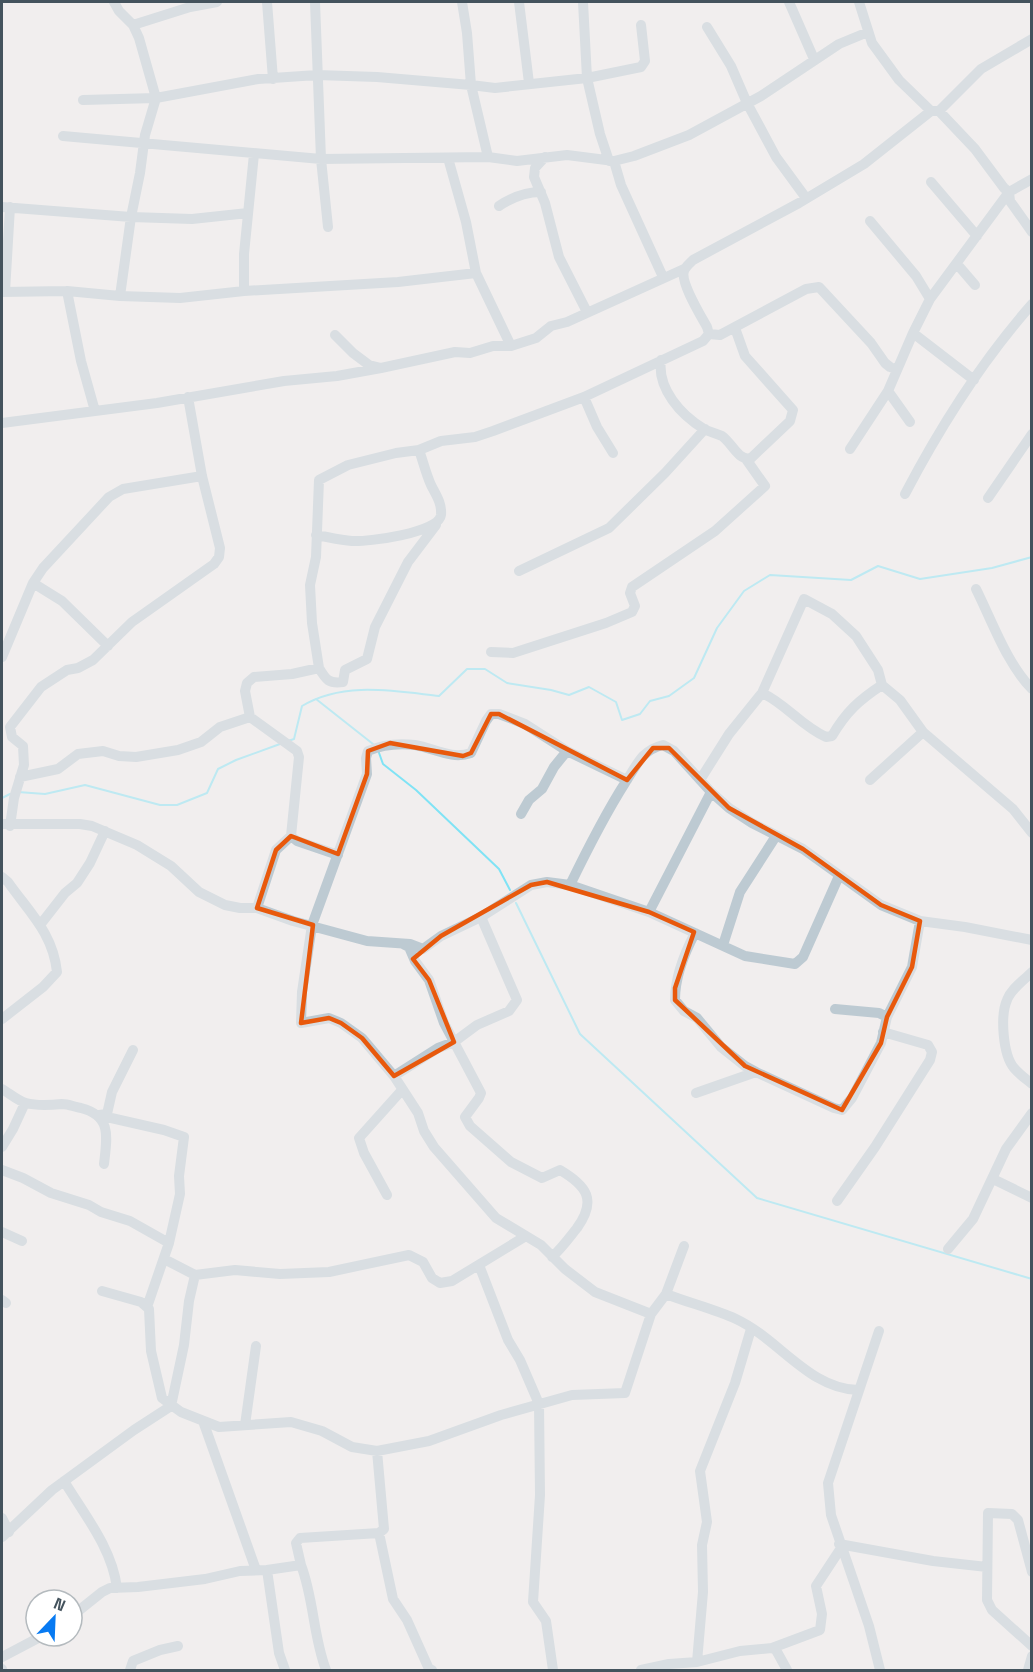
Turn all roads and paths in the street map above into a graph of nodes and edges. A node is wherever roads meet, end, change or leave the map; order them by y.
1 (114, 2) edge
2 (217, 2) edge
3 (267, 2) edge
4 (315, 2) edge
5 (462, 2) edge
6 (519, 2) edge
7 (583, 2) edge
8 (789, 2) edge
9 (859, 2) edge
10 (133, 25) junction
11 (641, 25) dead end
12 (707, 27) dead end
13 (868, 32) junction
14 (1032, 39) edge
15 (814, 59) junction
16 (316, 75) junction
17 (587, 78) junction
18 (273, 79) junction
19 (529, 83) junction
20 (471, 85) junction
21 (156, 98) junction
22 (83, 100) dead end
23 (747, 103) junction
24 (935, 111) junction
25 (63, 136) dead end
26 (144, 144) junction
27 (254, 153) junction
28 (488, 157) junction
29 (545, 157) junction
30 (448, 158) junction
31 (321, 159) junction
32 (611, 161) junction
33 (1032, 179) edge
34 (931, 182) dead end
35 (541, 192) junction
36 (1009, 192) junction
37 (806, 198) junction
38 (499, 206) dead end
39 (6, 207) edge
40 (248, 213) junction
41 (131, 217) junction
42 (870, 221) dead end
43 (328, 228) dead end
44 (1032, 232) edge
45 (977, 236) junction
46 (957, 264) junction
47 (684, 269) junction
48 (476, 273) junction
49 (663, 277) junction
50 (975, 285) dead end
51 (67, 291) junction
52 (244, 291) junction
53 (3, 292) edge
54 (120, 297) junction
55 (930, 299) junction
56 (1032, 304) edge
57 (587, 312) junction
58 (735, 328) junction
59 (913, 333) junction
60 (709, 334) junction
61 (335, 335) dead end
62 (511, 346) junction
63 (661, 360) junction
64 (381, 368) junction
65 (897, 370) junction
66 (974, 380) junction
67 (888, 390) junction
68 (584, 397) junction
69 (188, 398) junction
70 (95, 411) junction
71 (910, 422) dead end
72 (2, 423) edge
73 (705, 429) junction
74 (1032, 434) edge
75 (850, 449) dead end
76 (419, 450) junction
77 (613, 453) dead end
78 (746, 459) junction
79 (202, 476) junction
80 (905, 494) dead end
81 (988, 498) dead end
82 (436, 525) junction
83 (316, 535) junction
84 (519, 571) dead end
85 (33, 583) junction
86 (976, 589) dead end
87 (108, 646) junction
88 (491, 652) dead end
89 (2, 657) edge
90 (319, 668) junction
91 (882, 685) junction
92 (1032, 689) edge
93 (762, 693) junction
94 (250, 717) junction
95 (923, 732) junction
96 (567, 751) junction
97 (21, 777) junction
98 (627, 780) junction
99 (700, 780) junction
100 (870, 780) dead end
101 (711, 792) junction
102 (521, 814) dead end
103 (6, 825) edge
104 (105, 831) junction
105 (1032, 833) edge
106 (291, 836) junction
107 (776, 836) junction
108 (338, 855) junction
109 (838, 876) junction
110 (2, 877) edge
111 (570, 885) junction
112 (257, 908) junction
113 (649, 912) junction
114 (481, 917) junction
115 (920, 921) junction
116 (312, 925) junction
117 (40, 926) junction
118 (695, 933) junction
119 (1032, 940) edge
120 (403, 944) junction
121 (723, 945) junction
122 (1032, 972) edge
123 (835, 1009) dead end
124 (886, 1017) junction
125 (2, 1019) edge
126 (883, 1032) junction
127 (454, 1042) junction
128 (133, 1050) dead end
129 (756, 1072) junction
130 (394, 1076) junction
131 (1032, 1084) edge
132 (2, 1089) edge
133 (402, 1090) junction
134 (696, 1094) dead end
135 (25, 1103) junction
136 (1031, 1114) edge
137 (98, 1115) junction
138 (2, 1147) edge
139 (104, 1164) dead end
140 (2, 1170) edge
141 (993, 1179) junction
142 (387, 1195) dead end
143 (1032, 1198) edge
144 (837, 1201) dead end
145 (2, 1232) edge
146 (526, 1236) junction
147 (22, 1241) dead end
148 (169, 1243) junction
149 (684, 1246) dead end
150 (948, 1249) dead end
151 (552, 1257) junction
152 (164, 1259) junction
153 (479, 1265) junction
154 (195, 1275) junction
155 (102, 1291) dead end
156 (666, 1294) junction
157 (147, 1307) junction
158 (651, 1314) junction
159 (751, 1329) junction
160 (879, 1331) dead end
161 (256, 1346) dead end
162 (858, 1390) junction
163 (539, 1404) junction
164 (171, 1406) junction
165 (203, 1421) junction
166 (245, 1425) junction
167 (377, 1451) junction
168 (64, 1481) junction
169 (2, 1518) edge
170 (379, 1533) junction
171 (5, 1534) edge
172 (840, 1546) junction
173 (301, 1565) junction
174 (987, 1567) junction
175 (261, 1570) junction
176 (1032, 1572) edge
177 (117, 1588) junction
178 (84, 1606) edge
179 (24, 1645) edge
180 (178, 1646) dead end
181 (1032, 1646) edge
182 (771, 1648) junction
183 (1032, 1656) edge
184 (2, 1657) edge
185 (697, 1662) junction
186 (130, 1671) edge
187 (285, 1671) edge
188 (326, 1671) edge
189 (432, 1671) edge
190 (553, 1671) edge
191 (641, 1671) edge
192 (788, 1671) edge
193 (880, 1671) edge
194 (1028, 1671) edge

1 - 10 street
2 - 10 street
3 - 18 street
4 - 16 street
5 - 20 street
6 - 19 street
7 - 17 street
8 - 15 street
9 - 13 street
10 - 21 street
11 - 17 street
12 - 23 street
13 - 15 street
13 - 24 street
14 - 24 street
15 - 23 street
16 - 18 street
16 - 20 street
16 - 31 street
17 - 19 street
17 - 32 street
18 - 21 street
19 - 20 street
20 - 28 street
21 - 22 street
21 - 26 street
23 - 32 street
23 - 37 street
24 - 36 street
24 - 37 street
25 - 26 street
26 - 27 street
26 - 41 street
27 - 31 street
27 - 40 street
28 - 29 street
28 - 30 street
29 - 32 street
29 - 35 street
30 - 31 street
30 - 48 street
31 - 43 street
32 - 49 street
33 - 36 street
34 - 45 street
35 - 38 street
35 - 57 street
36 - 44 street
36 - 45 street
37 - 47 street
39 - 41 street
39 - 53 street
40 - 41 street
40 - 52 street
41 - 54 street
42 - 55 street
45 - 46 street
46 - 50 street
46 - 55 street
47 - 49 street
47 - 60 street
48 - 52 street
48 - 62 street
49 - 57 street
51 - 53 street
51 - 54 street
51 - 70 street
52 - 54 street
55 - 59 street
56 - 66 street
57 - 62 street
58 - 60 street
58 - 65 street
58 - 78 street
59 - 65 street
59 - 66 street
60 - 63 street
61 - 64 street
62 - 64 street
63 - 68 street
63 - 73 street
64 - 69 street
65 - 67 street
66 - 80 street
67 - 71 street
67 - 75 street
68 - 76 street
68 - 77 street
69 - 70 street
69 - 79 street
70 - 72 street
73 - 78 street
73 - 84 street
74 - 81 street
76 - 82 street
76 - 83 street
78 - 88 street
79 - 85 street
79 - 87 street
82 - 83 street
82 - 90 street
83 - 90 street
85 - 87 street
85 - 89 street
86 - 92 street
87 - 97 street
90 - 94 street
91 - 93 street
91 - 93 street
91 - 95 street
93 - 99 street
94 - 97 street
94 - 106 street
95 - 100 street
95 - 105 street
96 - 98 street
96 - 102 street
96 - 108 street
97 - 103 street
98 - 99 street
98 - 111 street
99 - 101 street
101 - 107 street
101 - 113 street
103 - 104 street
104 - 112 street
104 - 117 street
106 - 108 street
106 - 112 street
107 - 109 street
107 - 121 street
108 - 116 street
109 - 115 street
109 - 121 street
110 - 117 street
111 - 113 street
111 - 114 street
112 - 116 street
113 - 118 street
114 - 120 street
114 - 127 street
115 - 119 street
115 - 124 street
116 - 120 street
116 - 130 street
117 - 125 street
118 - 121 street
118 - 129 street
120 - 127 street
122 - 131 street
123 - 124 street
124 - 126 street
126 - 129 street
126 - 144 street
127 - 130 street
127 - 151 street
128 - 137 street
129 - 134 street
130 - 133 street
132 - 135 street
133 - 142 street
133 - 146 street
135 - 137 street
135 - 138 street
136 - 141 street
137 - 139 street
137 - 148 street
140 - 148 street
141 - 143 street
141 - 150 street
145 - 147 street
146 - 151 street
146 - 153 street
148 - 152 street
149 - 156 street
151 - 158 street
152 - 154 street
152 - 157 street
153 - 154 street
153 - 163 street
154 - 164 street
155 - 157 street
156 - 158 street
156 - 159 street
157 - 164 street
158 - 163 street
159 - 162 street
159 - 185 street
160 - 162 street
161 - 166 street
162 - 172 street
163 - 167 street
163 - 190 street
164 - 165 street
164 - 168 street
165 - 166 street
165 - 175 street
166 - 167 street
167 - 170 street
168 - 171 street
168 - 177 street
169 - 171 street
170 - 173 street
170 - 189 street
172 - 174 street
172 - 182 street
172 - 193 street
173 - 175 street
173 - 188 street
174 - 176 street
174 - 181 street
175 - 177 street
175 - 187 street
177 - 178 street
179 - 184 street
180 - 186 street
182 - 185 street
182 - 192 street
183 - 194 street
185 - 191 street

